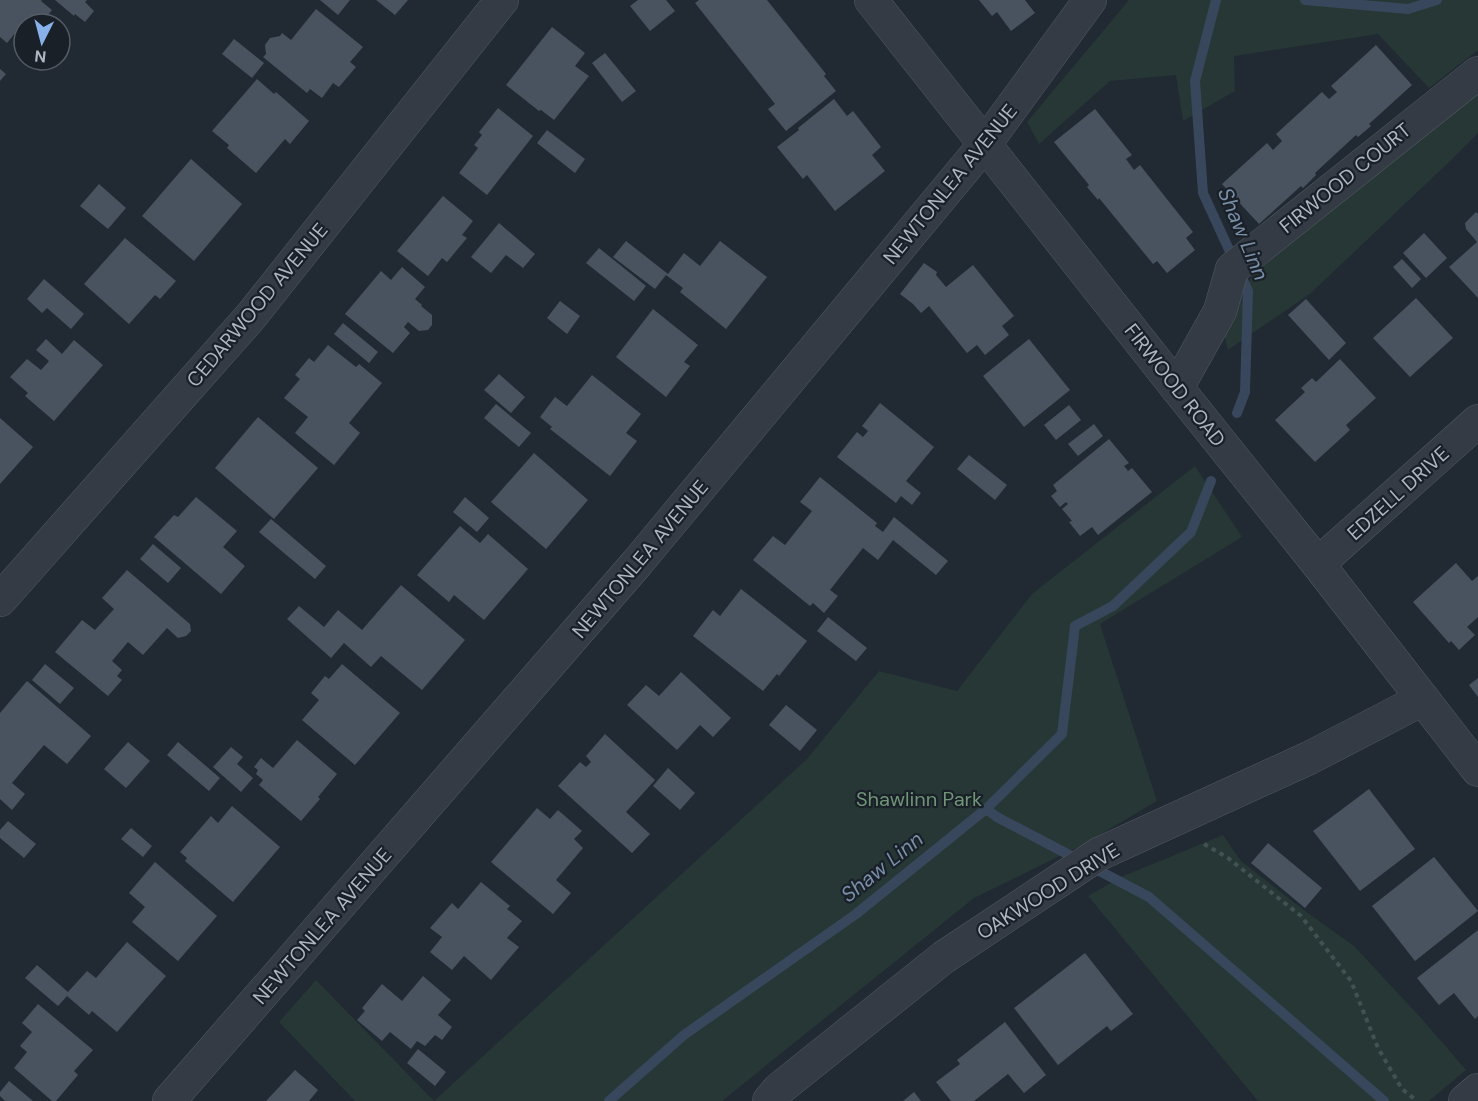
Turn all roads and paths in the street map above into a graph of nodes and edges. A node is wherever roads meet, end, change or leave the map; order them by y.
1 (502, 0) edge
2 (871, 0) edge
3 (1090, 0) edge
4 (1478, 73) edge
5 (985, 144) junction
6 (1177, 388) junction
7 (1478, 422) edge
8 (1318, 564) junction
9 (0, 600) edge
10 (1423, 699) junction
11 (1478, 770) edge
12 (1166, 823) junction
13 (1478, 1090) edge
14 (169, 1101) edge
15 (769, 1101) edge
16 (1418, 1101) edge
17 (1465, 1101) edge

1 - 9 street, CEDARWOOD AVENUE
2 - 5 street, FIRWOOD ROAD
3 - 5 street, NEWTONLEA AVENUE
4 - 6 street, FIRWOOD COURT
5 - 6 street, FIRWOOD ROAD
5 - 14 street, NEWTONLEA AVENUE
6 - 8 street, FIRWOOD ROAD
7 - 8 street, EDZELL DRIVE
8 - 10 street, FIRWOOD ROAD
10 - 11 street, FIRWOOD ROAD
10 - 12 street, OAKWOOD DRIVE
12 - 15 street, OAKWOOD DRIVE
12 - 16 path
13 - 17 street

